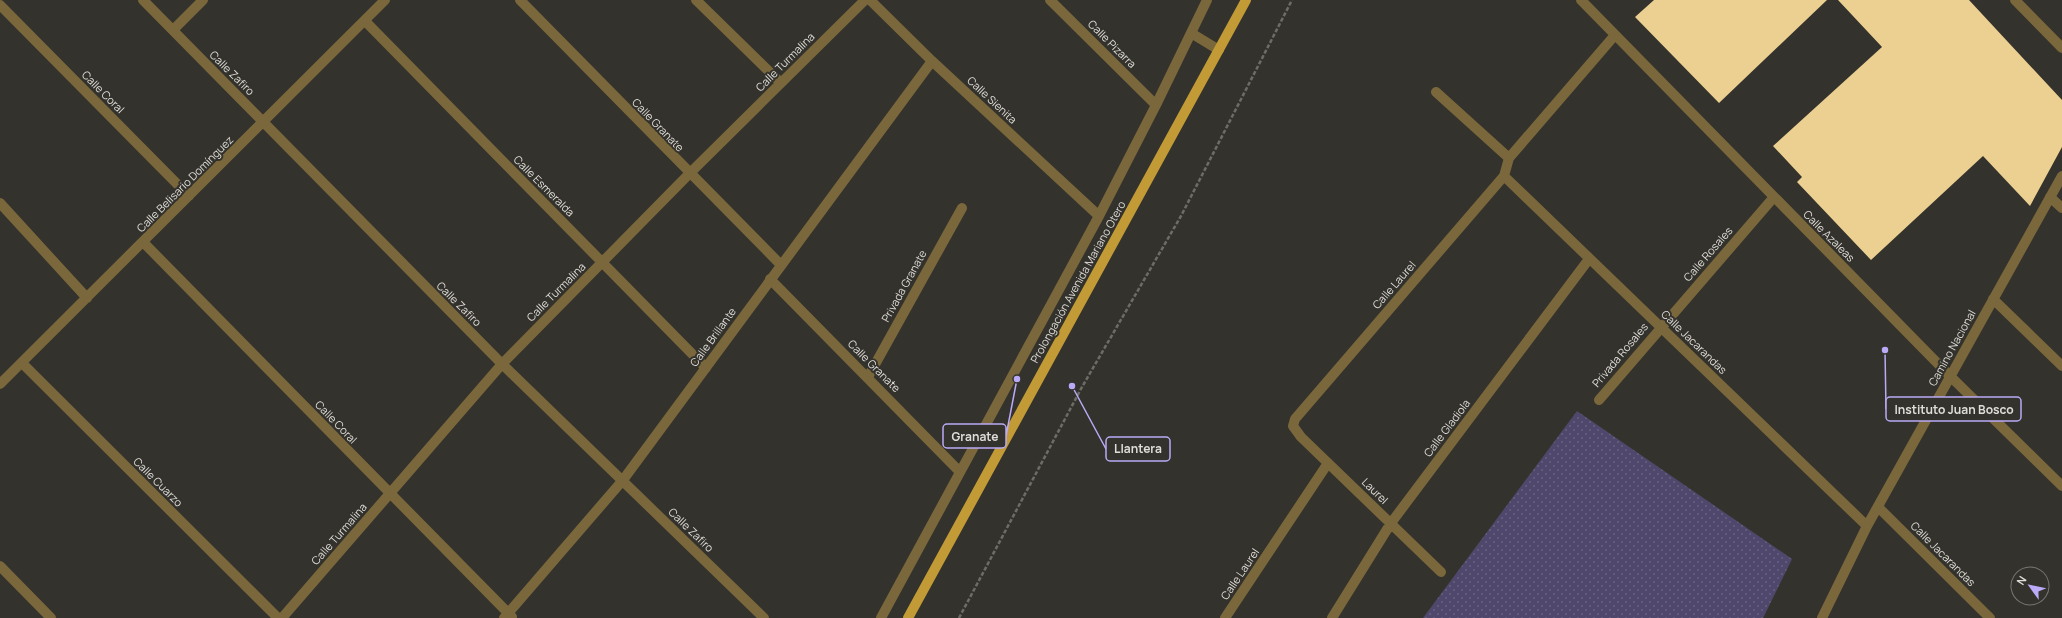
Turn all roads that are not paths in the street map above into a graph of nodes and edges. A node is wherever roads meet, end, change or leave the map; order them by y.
1 (143, 0) edge
2 (203, 0) edge
3 (385, 0) edge
4 (520, 0) edge
5 (696, 0) edge
6 (865, 0) edge
7 (870, 0) edge
8 (1050, 0) edge
9 (1207, 0) edge
10 (1246, 0) edge
11 (1581, 0) edge
12 (2015, 0) edge
13 (0, 5) edge
14 (365, 21) junction
15 (173, 30) junction
16 (1191, 33) junction
17 (1615, 35) junction
18 (2062, 48) edge
19 (1219, 50) junction
20 (932, 61) junction
21 (780, 83) junction
22 (1436, 92) dead end
23 (1156, 105) junction
24 (264, 122) junction
25 (1509, 158) junction
26 (689, 174) junction
27 (1504, 176) junction
28 (2062, 176) edge
29 (189, 196) junction
30 (1774, 197) junction
31 (2050, 197) junction
32 (0, 203) edge
33 (962, 208) dead end
34 (2062, 208) edge
35 (1098, 216) junction
36 (143, 242) junction
37 (1589, 259) junction
38 (602, 262) junction
39 (781, 265) junction
40 (770, 279) junction
41 (87, 298) junction
42 (1993, 299) junction
43 (1660, 327) junction
44 (22, 363) junction
45 (502, 364) junction
46 (2062, 366) edge
47 (706, 368) junction
48 (1950, 376) junction
49 (868, 377) junction
50 (0, 384) edge
51 (1599, 400) dead end
52 (1293, 426) joint
53 (1328, 463) junction
54 (960, 471) junction
55 (622, 480) junction
56 (2062, 486) edge
57 (390, 493) junction
58 (1878, 507) junction
59 (1391, 523) junction
60 (1867, 526) junction
61 (0, 566) edge
62 (1441, 572) dead end
63 (508, 617) edge
64 (51, 618) edge
65 (278, 618) edge
66 (282, 618) edge
67 (764, 618) edge
68 (881, 618) edge
69 (908, 618) edge
70 (1225, 618) edge
71 (1332, 618) edge
72 (1822, 618) edge
73 (1990, 618) edge

1 - 15 street, Calle Zafiro
2 - 15 street
3 - 14 street, Calle Belisario Domínguez
4 - 26 street, Calle Granate
5 - 21 street
6 - 21 street, Calle Turmalina
7 - 20 street, Calle Sienita
8 - 23 street, Calle Pizarra
9 - 16 street
10 - 19 main road, Prolongación Avenida Mariano Otero
11 - 17 street, Calle Azaleas
12 - 18 street
13 - 29 street, Calle Coral
14 - 24 street, Calle Belisario Domínguez
14 - 38 street, Calle Esmeralda
15 - 24 street, Calle Zafiro
16 - 19 street
16 - 23 street
17 - 25 street, Calle Laurel
17 - 30 street, Calle Azaleas
19 - 69 main road, Prolongación Avenida Mariano Otero
20 - 35 street, Calle Sienita
20 - 39 street, Calle Brillante
21 - 26 street, Calle Turmalina
22 - 25 street
23 - 35 street
24 - 29 street, Calle Belisario Domínguez
24 - 45 street, Calle Zafiro
25 - 27 street, Calle Laurel
26 - 38 street, Calle Turmalina
26 - 39 street, Calle Granate
27 - 37 street, Calle Jacarandas
27 - 52 street, Calle Laurel
28 - 31 street, Camino Nacional
29 - 36 street, Calle Belisario Domínguez
30 - 43 street, Calle Rosales
30 - 48 street, Calle Azaleas
31 - 34 street
31 - 42 street, Camino Nacional
32 - 41 street
33 - 49 street, Privada Granate
35 - 54 street
36 - 41 street, Calle Belisario Domínguez
36 - 57 street, Calle Coral
37 - 43 street, Calle Jacarandas
37 - 59 street, Calle Gladiola
38 - 45 street, Calle Turmalina
38 - 47 street, Calle Esmeralda
39 - 40 street, Calle Brillante
40 - 47 street, Calle Brillante
40 - 49 street, Calle Granate
41 - 44 street, Calle Belisario Domínguez
42 - 46 street
42 - 48 street, Camino Nacional
43 - 51 street, Privada Rosales
43 - 60 street, Calle Jacarandas
44 - 50 street, Calle Belisario Domínguez
44 - 65 street, Calle Cuarzo
45 - 55 street, Calle Zafiro
45 - 57 street, Calle Turmalina
47 - 55 street, Calle Brillante
48 - 56 street, Calle Azaleas
48 - 58 street, Camino Nacional
49 - 54 street, Calle Granate
52 - 53 street, Laurel
53 - 59 street, Laurel
53 - 70 street, Calle Laurel
54 - 68 street
55 - 63 street, Calle Brillante
55 - 67 street, Calle Zafiro
57 - 63 street, Calle Coral
57 - 66 street, Calle Turmalina
58 - 60 street, Camino Nacional
58 - 73 street, Calle Jacarandas
59 - 62 street, Laurel
59 - 71 street, Calle Gladiola
60 - 72 street, Camino Nacional
61 - 64 street

